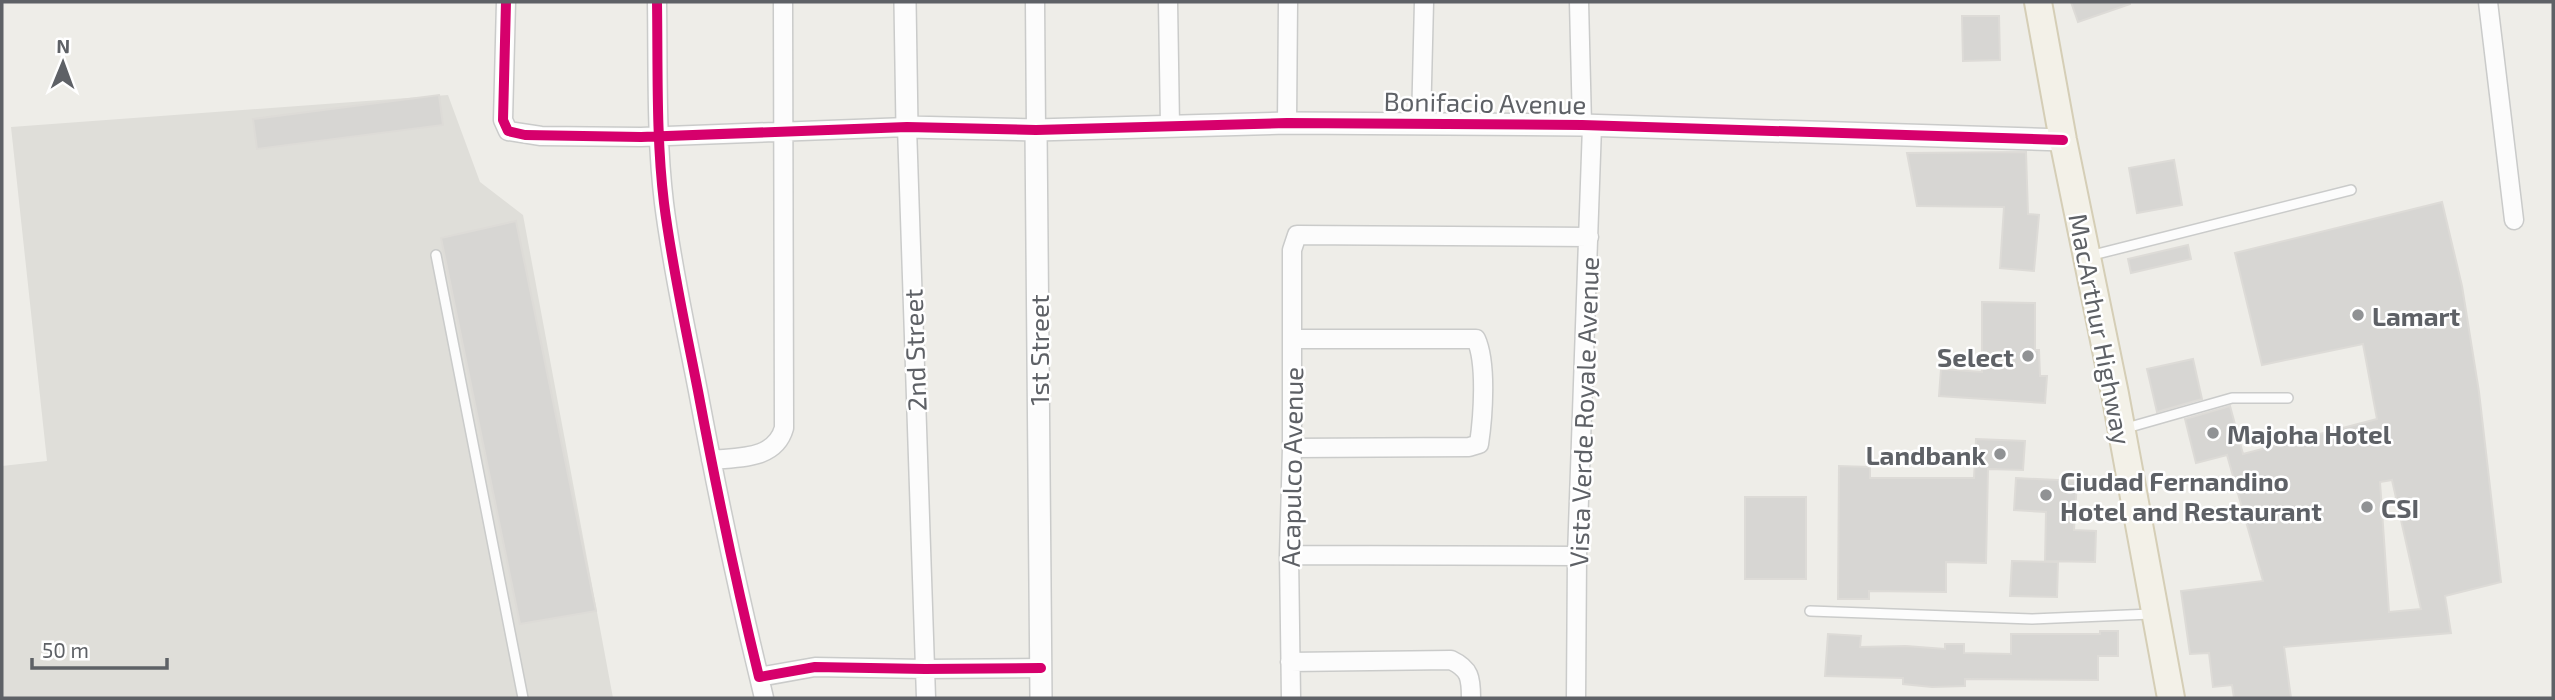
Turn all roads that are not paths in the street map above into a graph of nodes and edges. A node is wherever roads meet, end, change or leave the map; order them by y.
1 (506, 2) edge
2 (657, 2) edge
3 (783, 2) edge
4 (905, 2) edge
5 (1035, 2) edge
6 (1168, 2) edge
7 (1288, 2) edge
8 (1424, 2) edge
9 (1579, 2) edge
10 (2038, 2) edge
11 (2488, 2) edge
12 (1287, 123) junction
13 (1422, 124) junction
14 (1587, 125) junction
15 (1170, 126) junction
16 (906, 127) junction
17 (1036, 130) junction
18 (783, 132) junction
19 (659, 135) junction
20 (2063, 140) junction
21 (2351, 190) dead end
22 (2514, 220) dead end
23 (1589, 237) junction
24 (436, 255) dead end
25 (2087, 257) junction
26 (1292, 339) junction
27 (2288, 398) dead end
28 (2122, 429) junction
29 (1292, 448) junction
30 (711, 460) junction
31 (1289, 555) junction
32 (1577, 556) junction
33 (1810, 611) dead end
34 (2155, 614) junction
35 (1290, 662) junction
36 (1041, 667) junction
37 (925, 669) junction
38 (759, 677) junction
39 (523, 698) edge
40 (764, 698) edge
41 (926, 698) edge
42 (1041, 698) edge
43 (1291, 698) edge
44 (1471, 698) edge
45 (1576, 698) edge
46 (2171, 698) edge

1 - 19 street
2 - 19 street
3 - 18 street
4 - 16 street, 2nd Street
5 - 17 street, 1st Street
6 - 15 street
7 - 12 street
8 - 13 street
9 - 14 street, Vista Verde Royale Avenue
10 - 20 main road, MacArthur Highway
11 - 22 street
12 - 13 street, Bonifacio Avenue
12 - 15 street, Bonifacio Avenue
13 - 14 street, Bonifacio Avenue
14 - 20 street, Bonifacio Avenue
14 - 23 street, Vista Verde Royale Avenue
15 - 17 street, Bonifacio Avenue
16 - 17 street, Bonifacio Avenue
16 - 18 street
16 - 37 street, 2nd Street
17 - 36 street, 1st Street
18 - 19 street
18 - 30 street
19 - 30 street
20 - 25 main road, MacArthur Highway
21 - 25 lane
23 - 26 street, Acapulco Avenue
23 - 32 street, Vista Verde Royale Avenue
24 - 39 lane
25 - 28 main road, MacArthur Highway
26 - 29 street, Acapulco Avenue
26 - 29 street
27 - 28 lane
28 - 34 main road, MacArthur Highway
29 - 31 street, Acapulco Avenue
30 - 38 street
31 - 32 street
31 - 35 street, Acapulco Avenue
32 - 45 street, Vista Verde Royale Avenue
33 - 34 lane
34 - 46 main road, MacArthur Highway
35 - 43 street, Acapulco Avenue
35 - 44 street
36 - 37 street
36 - 42 street, 1st Street
37 - 38 street
37 - 41 street, 2nd Street
38 - 40 street

